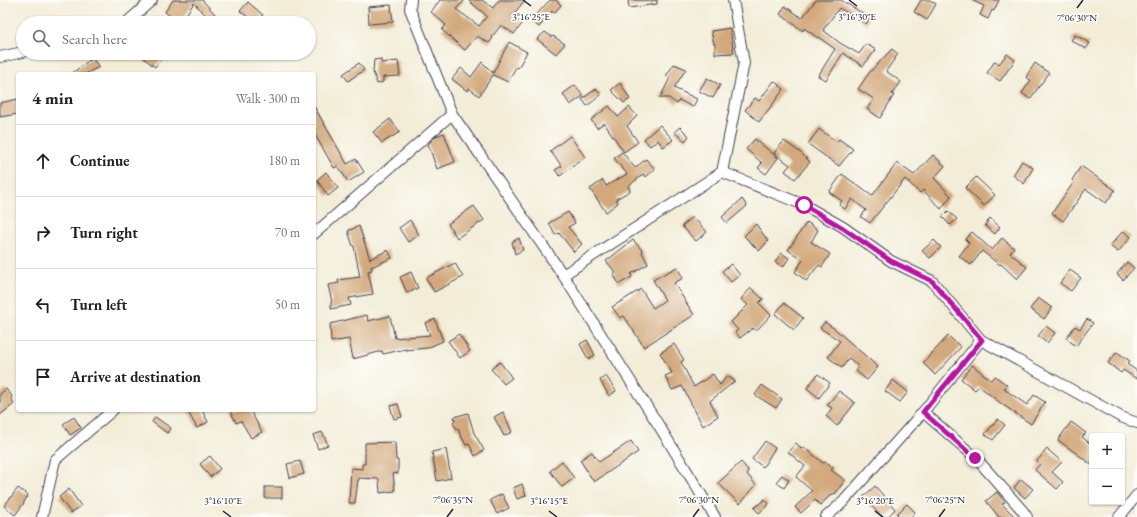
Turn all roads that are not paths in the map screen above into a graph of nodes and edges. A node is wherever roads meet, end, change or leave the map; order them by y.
1 (152, 0) edge
2 (411, 0) edge
3 (733, 0) edge
4 (134, 16) edge
5 (16, 54) edge
6 (0, 57) edge
7 (452, 114) junction
8 (722, 172) junction
9 (316, 232) edge
10 (563, 275) junction
11 (982, 340) junction
12 (111, 412) edge
13 (923, 412) junction
14 (1137, 423) edge
15 (1136, 500) edge
16 (42, 517) edge
17 (715, 517) edge
18 (826, 517) edge
19 (1026, 517) edge
20 (1119, 517) edge

1 - 4 street
2 - 7 street
3 - 8 street
5 - 6 street
7 - 9 street
7 - 10 street
8 - 10 street
8 - 11 street
10 - 17 street
11 - 13 street
11 - 14 street
12 - 16 street
13 - 18 street
13 - 19 street
15 - 20 street

